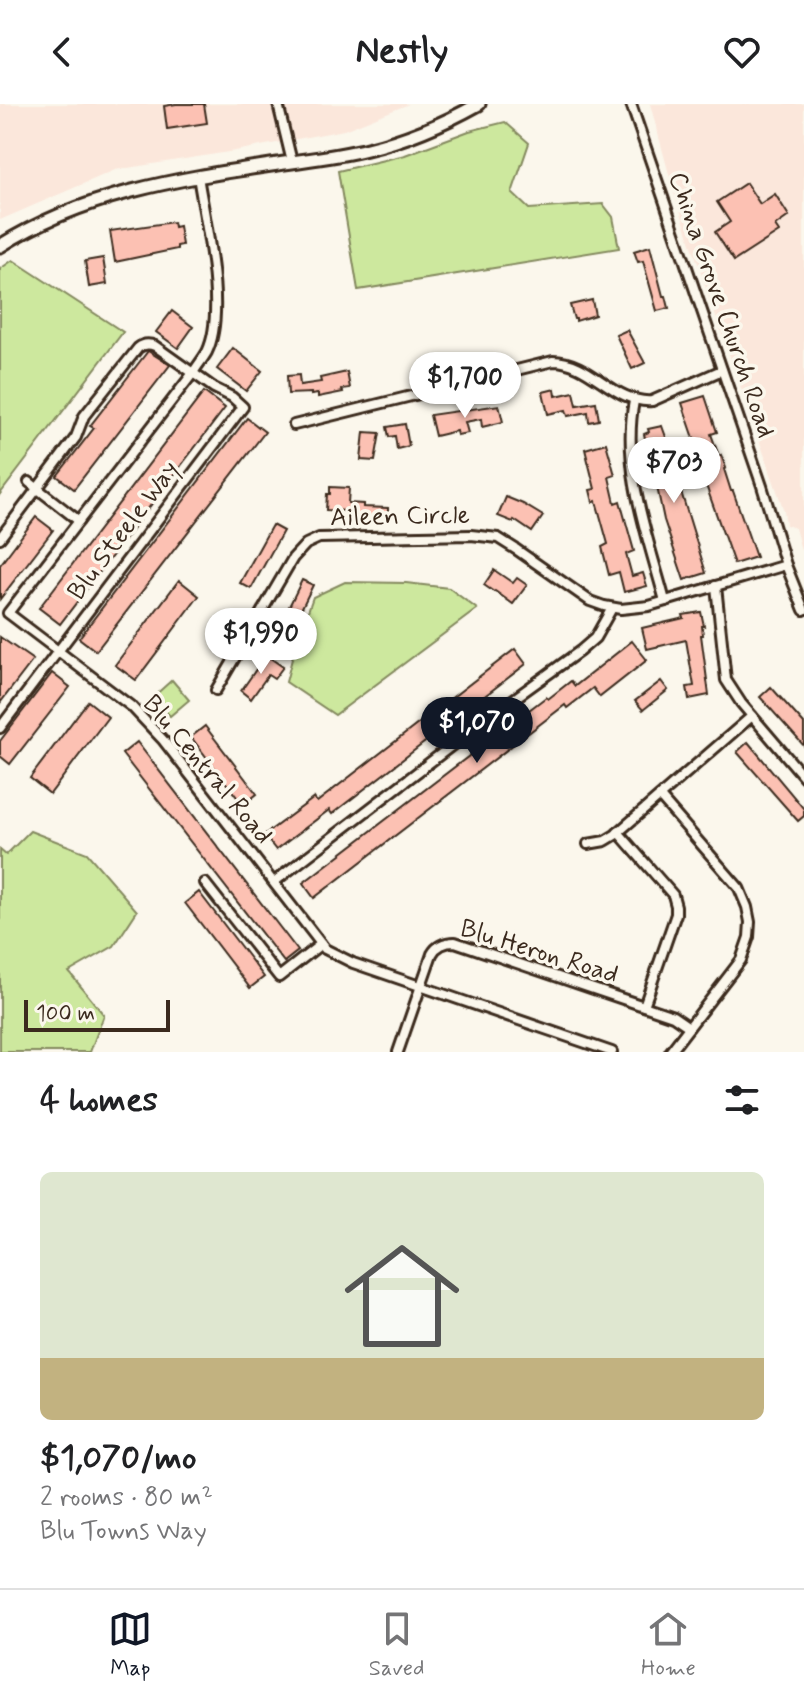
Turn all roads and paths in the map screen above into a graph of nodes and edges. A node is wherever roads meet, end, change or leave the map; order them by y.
1 (278, 104) edge
2 (479, 104) edge
3 (631, 104) edge
4 (292, 162) junction
5 (198, 176) junction
6 (0, 246) edge
7 (722, 370) junction
8 (193, 373) junction
9 (634, 401) junction
10 (294, 425) dead end
11 (29, 482) dead end
12 (37, 489) junction
13 (79, 521) junction
14 (0, 538) edge
15 (786, 565) junction
16 (716, 586) junction
17 (665, 601) junction
18 (612, 608) junction
19 (804, 610) edge
20 (58, 651) junction
21 (216, 690) dead end
22 (752, 716) junction
23 (0, 728) edge
24 (804, 777) edge
25 (660, 797) junction
26 (618, 832) junction
27 (588, 844) dead end
28 (274, 882) junction
29 (205, 883) dead end
30 (321, 944) junction
31 (420, 986) junction
32 (644, 1006) junction
33 (689, 1027) junction
34 (398, 1052) edge
35 (612, 1052) edge
36 (670, 1052) edge

1 - 4 street
2 - 4 main road
3 - 7 street, China Grove Church Road
4 - 5 main road
5 - 6 main road
5 - 8 street, Blu Central Road
7 - 9 street
7 - 15 street, China Grove Church Road
8 - 12 street
8 - 13 street, Blu Central Road
8 - 20 street, Blu Steele Way
9 - 10 street
9 - 17 street
11 - 12 street
12 - 13 street
12 - 14 street
13 - 20 street, Blu Central Road
15 - 16 street
15 - 19 street, China Grove Church Road
16 - 17 street
16 - 22 street
17 - 18 street
18 - 21 street, Aileen Circle
18 - 28 street
20 - 23 street, Blu Steele Way
20 - 28 street, Blu Central Road
22 - 24 street
22 - 25 street
25 - 26 street
25 - 33 street
26 - 27 street
26 - 32 street
28 - 30 street, Blu Central Road
29 - 30 street
30 - 31 street, Blu Central Road
31 - 32 street, Blu Heron Road
31 - 34 street, Blu Heron Road
31 - 35 street, Blu Central Road
32 - 33 street, Blu Heron Road
33 - 36 street

